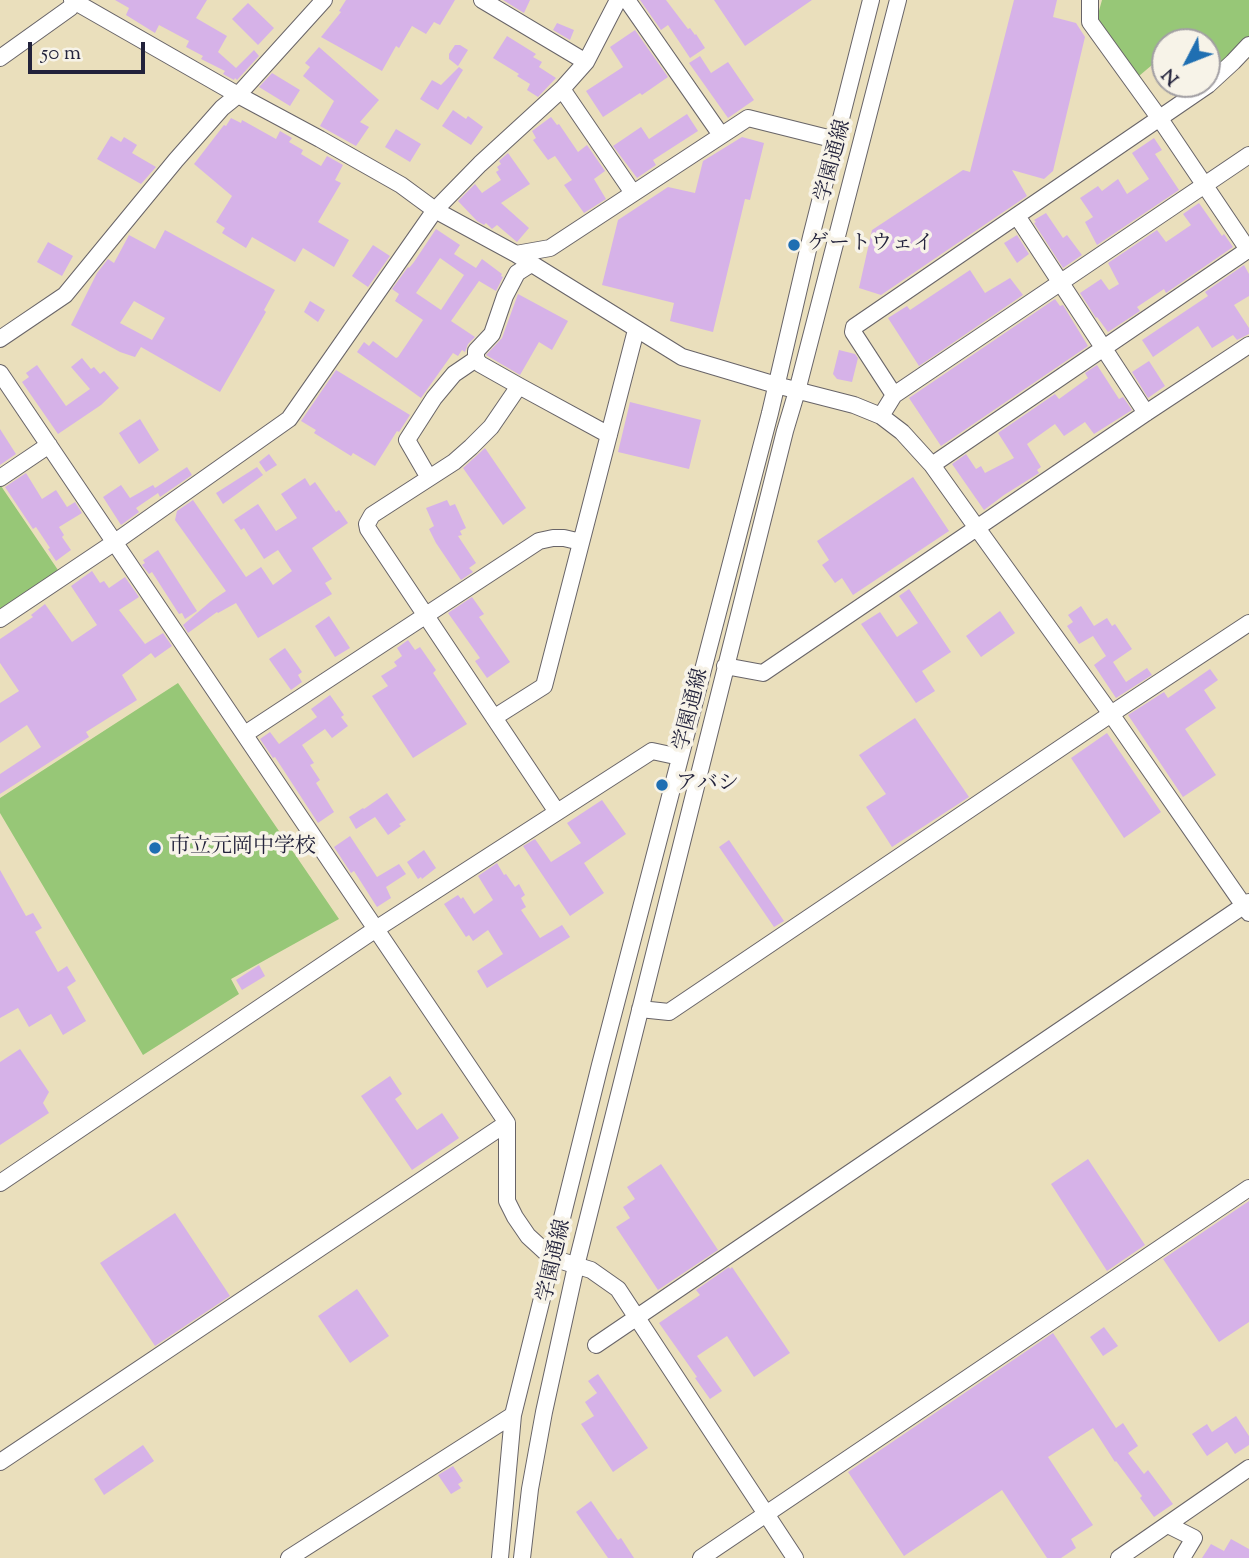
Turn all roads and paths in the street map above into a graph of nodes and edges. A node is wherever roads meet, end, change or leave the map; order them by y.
1 (324, 0) edge
2 (482, 0) edge
3 (618, 0) edge
4 (627, 0) edge
5 (871, 0) edge
6 (898, 0) edge
7 (1090, 0) edge
8 (73, 1) edge
9 (1249, 46) edge
10 (0, 58) edge
11 (586, 62) junction
12 (562, 89) junction
13 (238, 96) junction
14 (1160, 119) junction
15 (721, 135) junction
16 (836, 139) junction
17 (1249, 155) edge
18 (1205, 186) junction
19 (633, 193) junction
20 (435, 210) junction
21 (1017, 216) junction
22 (1249, 250) edge
23 (516, 254) junction
24 (531, 264) junction
25 (1061, 283) junction
26 (636, 330) junction
27 (0, 339) edge
28 (1249, 345) edge
29 (1103, 348) junction
30 (476, 359) junction
31 (0, 373) edge
32 (776, 385) junction
33 (519, 386) junction
34 (797, 391) junction
35 (894, 394) junction
36 (1146, 413) junction
37 (881, 416) junction
38 (609, 435) junction
39 (49, 445) junction
40 (932, 465) junction
41 (0, 478) edge
42 (429, 478) junction
43 (977, 527) junction
44 (115, 542) junction
45 (581, 542) junction
46 (426, 615) junction
47 (0, 619) edge
48 (1249, 624) edge
49 (725, 666) junction
50 (1111, 714) junction
51 (495, 717) junction
52 (245, 734) junction
53 (680, 757) junction
54 (557, 812) junction
55 (1247, 907) edge
56 (376, 929) junction
57 (640, 1009) junction
58 (507, 1123) junction
59 (0, 1183) edge
60 (1249, 1188) edge
61 (552, 1258) junction
62 (576, 1266) junction
63 (638, 1317) junction
64 (596, 1345) dead end
65 (513, 1415) junction
66 (0, 1462) edge
67 (1249, 1468) edge
68 (766, 1514) junction
69 (1168, 1525) junction
70 (289, 1558) edge
71 (500, 1558) edge
72 (522, 1558) edge
73 (701, 1558) edge
74 (795, 1558) edge
75 (1119, 1558) edge
76 (1182, 1558) edge

1 - 13 street
2 - 11 street
3 - 11 street
4 - 15 street
5 - 16 street, 学園通線
6 - 34 street, 学園通線
7 - 14 street
8 - 10 street
8 - 13 street
9 - 14 street
11 - 12 street
12 - 19 street
12 - 20 street
13 - 20 street
13 - 27 street
14 - 18 street
14 - 21 street
15 - 16 street
15 - 19 street
16 - 32 street, 学園通線
17 - 18 street
18 - 22 street
18 - 25 street
19 - 23 street
20 - 23 street
20 - 44 street
21 - 25 street
21 - 35 street
22 - 29 street
23 - 24 street
24 - 26 street
24 - 30 street
25 - 29 street
25 - 35 street
26 - 32 street
26 - 38 street
28 - 36 street
29 - 36 street
29 - 40 street
30 - 33 street
30 - 42 street
31 - 39 street
32 - 34 street
32 - 53 street, 学園通線
33 - 38 street
33 - 42 street
34 - 37 street
34 - 49 street, 学園通線
35 - 37 street
36 - 43 street
37 - 40 street
38 - 45 street
39 - 41 street
39 - 44 street
40 - 43 street
42 - 46 street
43 - 49 street
43 - 50 street
44 - 47 street
44 - 52 street
45 - 46 street
45 - 51 street
46 - 51 street
46 - 52 street
48 - 50 street
49 - 57 street, 学園通線
50 - 55 street
50 - 57 street
51 - 54 street
52 - 56 street
53 - 54 street
53 - 61 street, 学園通線
54 - 56 street
55 - 63 street
56 - 58 street
56 - 59 street
57 - 62 street, 学園通線
58 - 61 street
58 - 66 street
60 - 68 street
61 - 62 street
61 - 65 street, 学園通線
62 - 63 street
62 - 72 street, 学園通線
63 - 64 street
63 - 68 street
65 - 70 street
65 - 71 street, 学園通線
67 - 69 street
68 - 73 street
68 - 74 street
69 - 75 street
69 - 76 street

